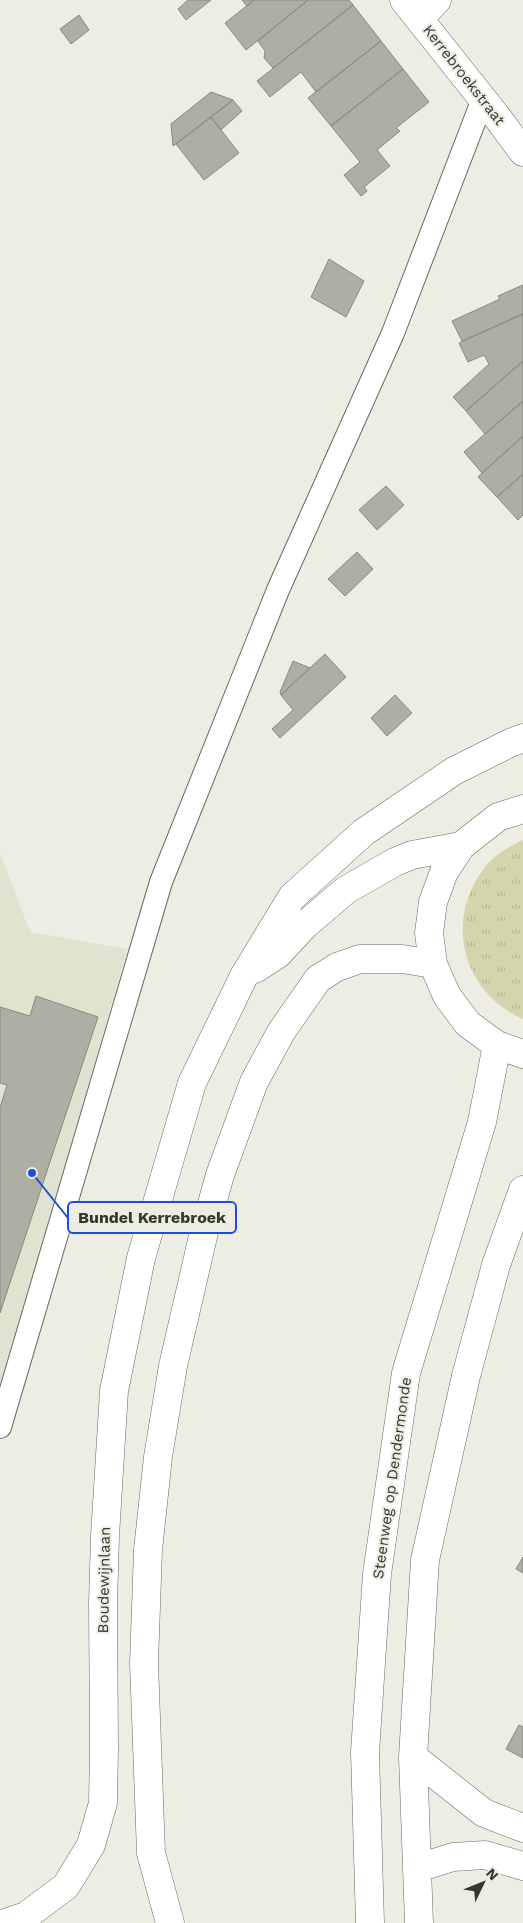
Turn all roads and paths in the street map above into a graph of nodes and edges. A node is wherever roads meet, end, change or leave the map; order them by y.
1 (420, 6) edge
2 (483, 99) junction
3 (523, 152) edge
4 (523, 738) edge
5 (523, 809) edge
6 (461, 846) junction
7 (433, 964) junction
8 (244, 976) junction
9 (497, 1045) junction
10 (523, 1054) edge
11 (523, 1190) edge
12 (0, 1427) edge
13 (413, 1757) junction
14 (523, 1828) edge
15 (523, 1866) edge
16 (418, 1868) junction
17 (4, 1923) edge
18 (170, 1923) edge
19 (370, 1923) edge
20 (419, 1923) edge

1 - 2 main road, Kerrebroekstraat
2 - 3 main road, Kerrebroekstraat
2 - 12 lane
4 - 8 main road
5 - 6 main road
6 - 7 main road
6 - 8 main road
7 - 9 main road
7 - 18 main road
8 - 17 main road, Boudewijnlaan
9 - 10 main road
9 - 19 main road, Steenweg op Dendermonde
11 - 13 main road
13 - 14 main road
13 - 16 main road
15 - 16 main road
16 - 20 main road

